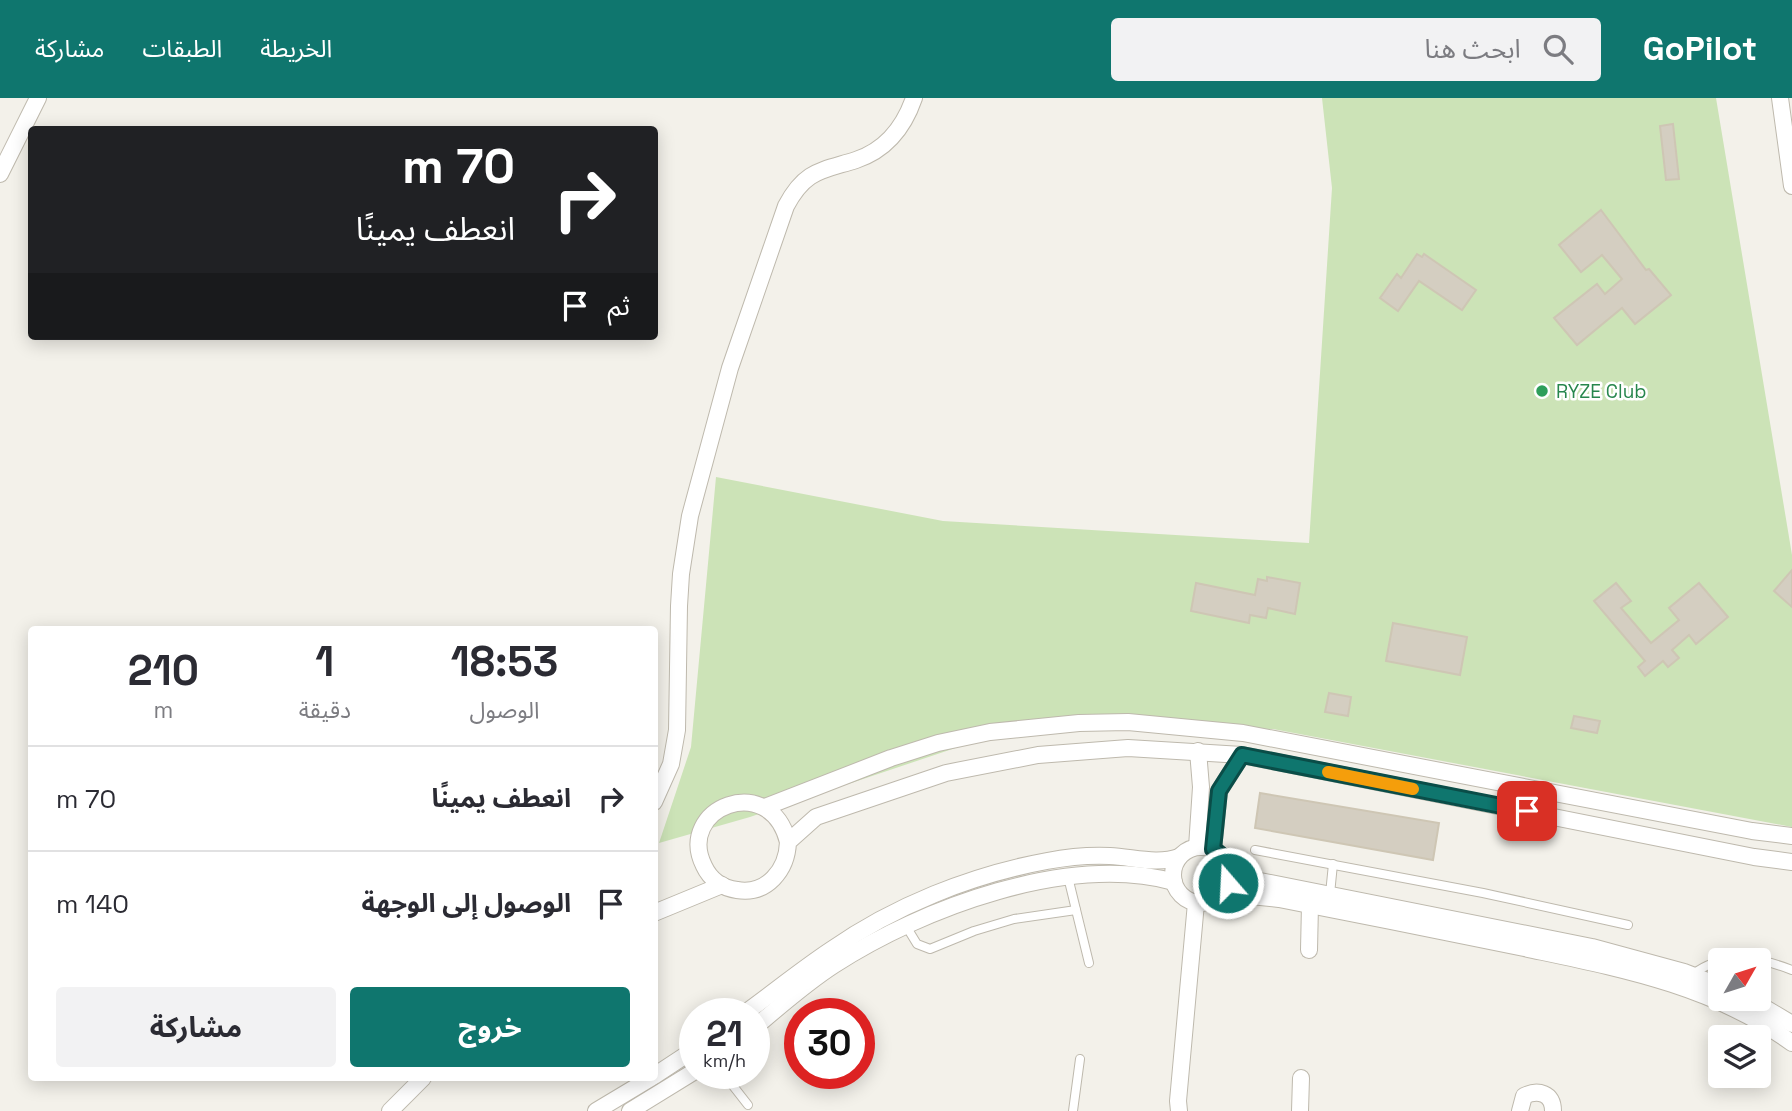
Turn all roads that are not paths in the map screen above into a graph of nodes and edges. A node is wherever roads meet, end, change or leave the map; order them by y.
1 (38, 98) edge
2 (914, 98) edge
3 (1780, 98) edge
4 (0, 174) edge
5 (1792, 187) edge
6 (1198, 751) junction
7 (1242, 755) junction
8 (658, 793) edge
9 (765, 807) junction
10 (1792, 836) edge
11 (788, 842) junction
12 (1205, 848) junction
13 (1255, 850) dead end
14 (1179, 857) junction
15 (1792, 862) edge
16 (1333, 864) junction
17 (1228, 870) junction
18 (1068, 877) junction
19 (1174, 882) junction
20 (722, 885) junction
21 (1330, 894) junction
22 (1214, 901) junction
23 (1196, 903) junction
24 (1310, 905) junction
25 (658, 911) edge
26 (1076, 911) junction
27 (1628, 925) dead end
28 (906, 926) junction
29 (1309, 950) dead end
30 (1089, 963) dead end
31 (1792, 970) edge
32 (809, 974) junction
33 (1685, 977) junction
34 (1708, 983) edge
35 (770, 998) edge
36 (770, 1012) edge
37 (1771, 1012) edge
38 (1792, 1024) edge
39 (1792, 1043) edge
40 (1080, 1059) dead end
41 (679, 1060) edge
42 (658, 1074) edge
43 (1301, 1078) dead end
44 (420, 1081) edge
45 (646, 1081) edge
46 (679, 1081) edge
47 (736, 1089) edge
48 (748, 1105) dead end
49 (1177, 1108) edge
50 (390, 1111) edge
51 (596, 1111) edge
52 (630, 1111) edge
53 (1073, 1111) edge
54 (1300, 1111) edge
55 (1520, 1111) edge
56 (1553, 1111) edge

1 - 4 street
2 - 8 street
3 - 5 street
6 - 7 street
6 - 11 street
6 - 12 street
7 - 12 street
7 - 15 street
9 - 10 street
9 - 11 street
9 - 20 street
11 - 20 street
12 - 14 street
12 - 17 street
13 - 16 lane
14 - 19 street
14 - 32 street
16 - 21 lane
16 - 27 lane
17 - 21 street
17 - 22 street
18 - 19 street
18 - 26 lane
18 - 28 street
19 - 23 street
20 - 25 street
21 - 33 street
22 - 23 street
22 - 24 street
23 - 49 street
24 - 29 street
24 - 33 street
26 - 28 lane
26 - 30 lane
28 - 32 street
31 - 33 lane
32 - 35 street
32 - 36 street
33 - 34 street
33 - 39 street
37 - 38 street
40 - 53 lane
41 - 42 street
43 - 54 street
44 - 50 street
45 - 51 street
46 - 52 street
47 - 48 lane
55 - 56 street

